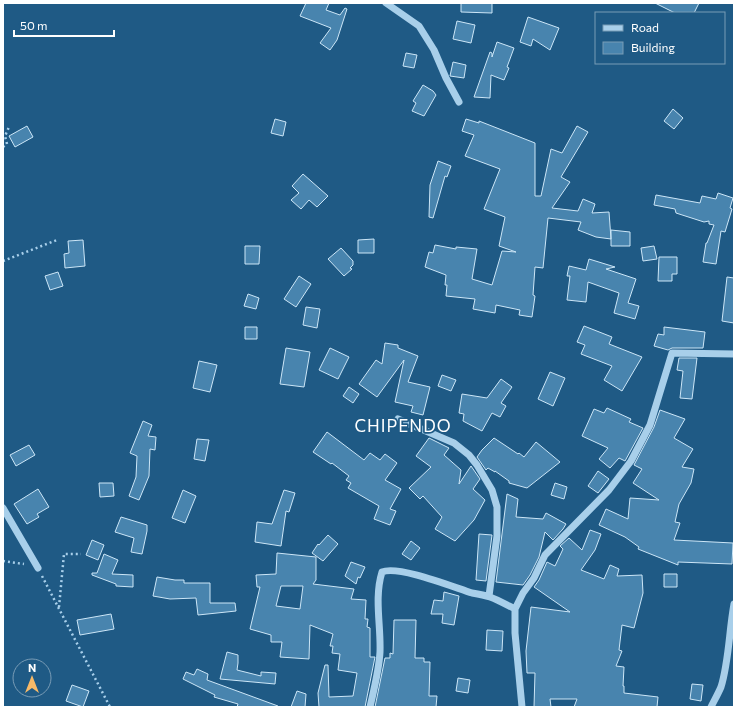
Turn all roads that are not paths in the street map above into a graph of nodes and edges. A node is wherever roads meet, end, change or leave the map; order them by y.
1 (386, 3) edge
2 (459, 102) dead end
3 (734, 354) edge
4 (398, 419) dead end
5 (3, 508) edge
6 (38, 568) road end
7 (489, 596) junction
8 (734, 604) edge
9 (515, 609) junction
10 (732, 625) edge
11 (370, 707) edge
12 (522, 707) edge
13 (711, 707) edge

1 - 2 street
3 - 9 street
4 - 7 street
5 - 6 street
7 - 9 street
7 - 11 street
8 - 10 street
9 - 12 street
10 - 13 street

